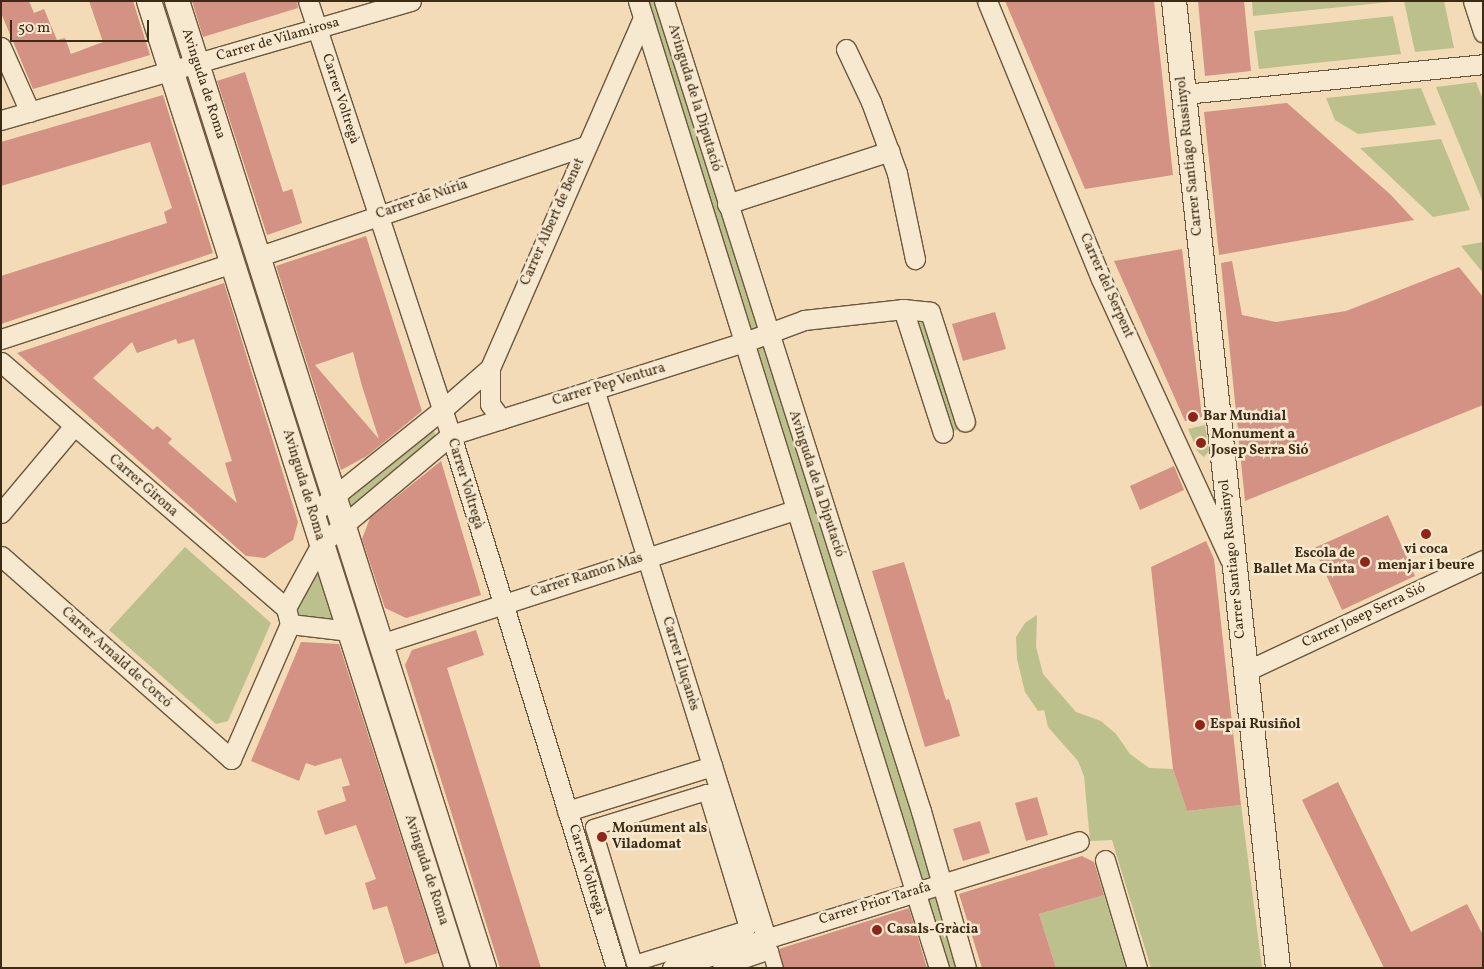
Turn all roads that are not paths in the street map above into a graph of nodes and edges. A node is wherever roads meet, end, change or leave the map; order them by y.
1 (149, 1) edge
2 (177, 1) edge
3 (308, 1) edge
4 (411, 1) edge
5 (664, 1) edge
6 (987, 1) edge
7 (1174, 1) edge
8 (1473, 1) edge
9 (641, 10) edge
10 (318, 30) junction
11 (1483, 32) edge
12 (1, 47) edge
13 (846, 49) dead end
14 (197, 63) junction
15 (1483, 64) edge
16 (171, 70) junction
17 (1184, 94) junction
18 (30, 112) junction
19 (1, 120) edge
20 (588, 145) junction
21 (890, 152) junction
22 (727, 204) junction
23 (377, 216) junction
24 (258, 257) junction
25 (915, 259) dead end
26 (232, 263) junction
27 (903, 309) junction
28 (767, 332) junction
29 (1, 339) edge
30 (746, 342) junction
31 (1, 362) edge
32 (490, 368) junction
33 (594, 389) junction
34 (442, 410) junction
35 (501, 419) junction
36 (965, 422) dead end
37 (74, 426) junction
38 (943, 434) dead end
39 (451, 435) junction
40 (333, 499) junction
41 (796, 510) junction
42 (1, 513) edge
43 (312, 514) junction
44 (342, 525) junction
45 (321, 544) junction
46 (1, 556) edge
47 (647, 557) junction
48 (1483, 560) edge
49 (1233, 566) junction
50 (502, 604) junction
51 (288, 616) junction
52 (350, 631) junction
53 (380, 644) junction
54 (1244, 672) junction
55 (712, 766) junction
56 (568, 811) junction
57 (1079, 841) dead end
58 (1105, 860) dead end
59 (942, 883) junction
60 (916, 891) junction
61 (766, 938) junction
62 (634, 963) joint
63 (457, 968) edge
64 (484, 968) edge
65 (616, 968) edge
66 (672, 968) edge
67 (720, 968) edge
68 (775, 968) edge
69 (939, 968) edge
70 (966, 968) edge
71 (1137, 968) edge
72 (1278, 968) edge

1 - 16 street, Avinguda de Roma
2 - 14 street, Avinguda de Roma
3 - 10 street, Carrer Voltregà
4 - 10 street, Carrer de Vilamirosa
5 - 22 street, Avinguda de la Diputació
6 - 49 street, Carrer del Serpent
7 - 17 street, Carrer Santiago Russinyol
8 - 11 street
9 - 20 street, Carrer Albert de Benet
9 - 30 street, Avinguda de la Diputació
10 - 14 street, Carrer de Vilamirosa
10 - 23 street, Carrer Voltregà
12 - 18 street
13 - 21 street
14 - 16 street, Carrer de Vilamirosa
14 - 24 street, Avinguda de Roma
15 - 17 street
16 - 18 street, Carrer de Vilamirosa
16 - 26 street, Avinguda de Roma
17 - 49 street, Carrer Santiago Russinyol
18 - 19 street, Carrer de Vilamirosa
20 - 23 street, Carrer de Núria
20 - 32 street, Carrer Albert de Benet
21 - 22 street
21 - 25 street
22 - 28 street, Avinguda de la Diputació
23 - 24 street, Carrer de Núria
23 - 34 street, Carrer Voltregà
24 - 40 street, Avinguda de Roma
26 - 29 street
26 - 43 street, Avinguda de Roma
27 - 28 street, Carrer Pep Ventura
27 - 36 street, Carrer Pep Ventura
27 - 38 street
28 - 30 street, Carrer Pep Ventura
28 - 59 street, Avinguda de la Diputació
30 - 33 street, Carrer Pep Ventura
30 - 41 street, Avinguda de la Diputació
31 - 37 street, Carrer Girona
32 - 34 street, Carrer Albert de Benet
32 - 35 street
33 - 35 street, Carrer Pep Ventura
33 - 47 street, Carrer Lluçanès
34 - 39 street, Carrer Voltregà
34 - 40 street, Carrer Albert de Benet
35 - 39 street, Carrer Pep Ventura
37 - 42 street
37 - 51 street, Carrer Girona
39 - 44 street
39 - 50 street, Carrer Voltregà
40 - 43 street, Carrer Albert de Benet
40 - 44 street, Avinguda de Roma
41 - 47 street, Carrer Ramon Mas
41 - 60 street, Avinguda de la Diputació
43 - 45 street, Avinguda de Roma
44 - 45 street
44 - 53 street, Avinguda de Roma
45 - 51 street
45 - 52 street, Avinguda de Roma
46 - 51 street, Carrer Arnald de Corcó
47 - 50 street, Carrer Ramon Mas
47 - 55 street, Carrer Lluçanès
48 - 54 street, Carrer Josep Serra Sió
49 - 54 street, Carrer Santiago Russinyol
50 - 53 street, Carrer Ramon Mas
50 - 56 street, Carrer Voltregà
51 - 52 street
52 - 63 street, Avinguda de Roma
53 - 64 street, Avinguda de Roma
54 - 72 street, Carrer Santiago Russinyol
55 - 56 street
55 - 61 street, Carrer Lluçanès
56 - 65 street, Carrer Voltregà
57 - 59 street, Carrer Prior Tarafa
58 - 71 street
59 - 60 street, Carrer Prior Tarafa
59 - 70 street, Avinguda de la Diputació
60 - 61 street, Carrer Prior Tarafa
60 - 69 street, Avinguda de la Diputació
61 - 66 street, Carrer Prior Tarafa
62 - 62 street
67 - 68 street

